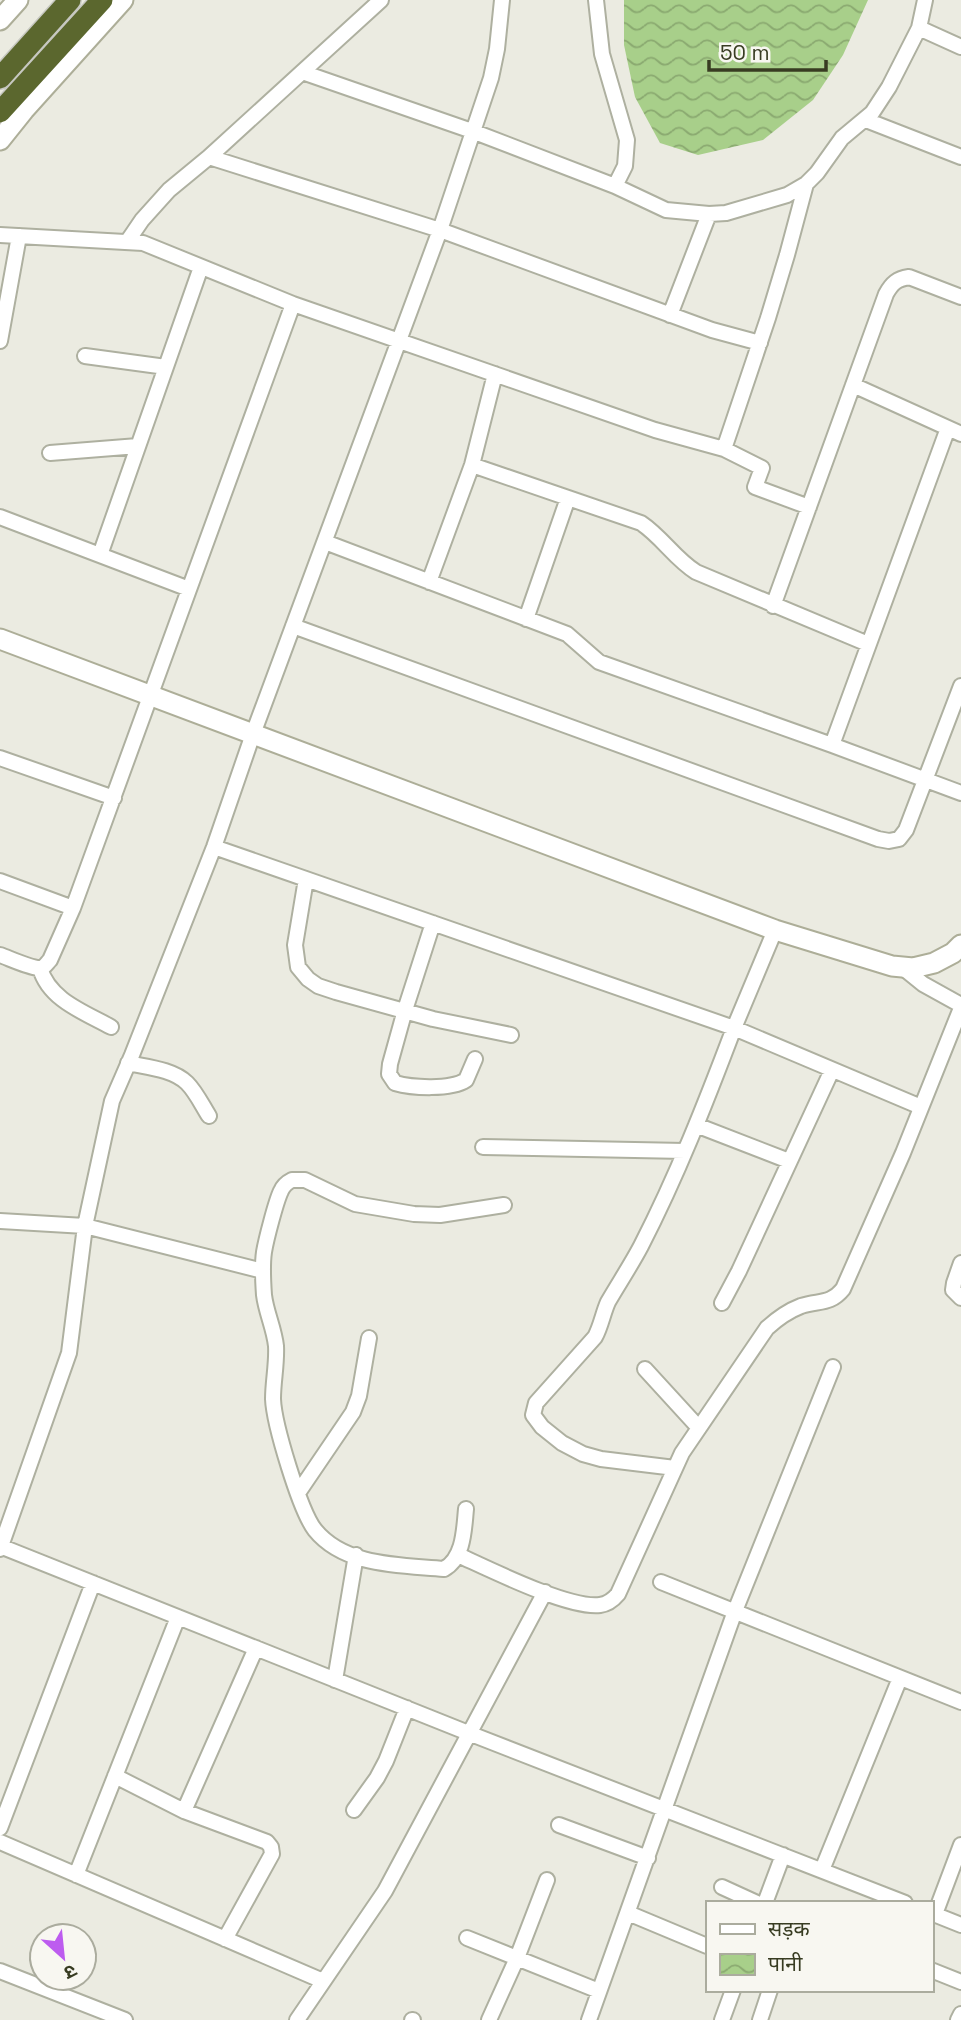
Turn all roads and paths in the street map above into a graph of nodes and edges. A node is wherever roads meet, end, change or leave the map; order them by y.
1 (70, 0) edge
2 (102, 0) edge
3 (123, 0) edge
4 (381, 0) edge
5 (502, 0) edge
6 (596, 0) edge
7 (925, 0) edge
8 (919, 28) junction
9 (961, 47) edge
10 (302, 72) junction
11 (0, 78) edge
12 (0, 112) edge
13 (866, 120) junction
14 (472, 131) junction
15 (0, 140) edge
16 (209, 157) junction
17 (961, 157) edge
18 (806, 184) junction
19 (615, 186) junction
20 (709, 214) junction
21 (440, 230) junction
22 (0, 235) edge
23 (19, 236) junction
24 (127, 242) junction
25 (201, 267) junction
26 (961, 297) edge
27 (293, 304) junction
28 (670, 315) junction
29 (0, 341) edge
30 (400, 341) junction
31 (760, 344) junction
32 (85, 356) dead end
33 (166, 367) junction
34 (495, 374) junction
35 (853, 385) junction
36 (955, 431) edge
37 (138, 446) junction
38 (724, 449) junction
39 (50, 453) dead end
40 (472, 465) junction
41 (568, 498) junction
42 (808, 507) junction
43 (0, 517) edge
44 (325, 542) junction
45 (100, 555) junction
46 (429, 582) junction
47 (189, 589) junction
48 (773, 606) junction
49 (526, 619) junction
50 (293, 626) junction
51 (0, 639) edge
52 (868, 644) junction
53 (961, 686) edge
54 (150, 695) junction
55 (253, 734) junction
56 (832, 745) junction
57 (0, 758) edge
58 (925, 780) junction
59 (961, 793) edge
60 (114, 797) junction
61 (215, 847) junction
62 (306, 879) junction
63 (0, 881) edge
64 (74, 908) junction
65 (433, 923) junction
66 (775, 930) junction
67 (961, 945) edge
68 (0, 955) edge
69 (902, 967) junction
70 (40, 968) junction
71 (961, 1006) edge
72 (405, 1010) junction
73 (111, 1027) dead end
74 (734, 1028) junction
75 (511, 1035) dead end
76 (475, 1059) dead end
77 (128, 1063) junction
78 (832, 1070) junction
79 (921, 1107) junction
80 (209, 1116) dead end
81 (696, 1125) junction
82 (483, 1147) dead end
83 (685, 1151) junction
84 (789, 1161) junction
85 (504, 1205) dead end
86 (0, 1221) edge
87 (85, 1226) junction
88 (961, 1263) edge
89 (263, 1270) junction
90 (961, 1298) edge
91 (722, 1303) dead end
92 (369, 1338) dead end
93 (833, 1367) dead end
94 (645, 1369) dead end
95 (699, 1428) junction
96 (675, 1468) junction
97 (298, 1493) junction
98 (466, 1509) dead end
99 (0, 1547) edge
100 (356, 1555) junction
101 (458, 1555) junction
102 (661, 1581) dead end
103 (93, 1583) junction
104 (545, 1592) junction
105 (735, 1611) junction
106 (178, 1617) junction
107 (256, 1648) junction
108 (900, 1678) junction
109 (335, 1679) junction
110 (961, 1702) edge
111 (407, 1709) junction
112 (471, 1734) junction
113 (115, 1776) junction
114 (665, 1809) junction
115 (354, 1810) dead end
116 (184, 1811) junction
117 (559, 1825) dead end
118 (0, 1828) edge
119 (0, 1842) edge
120 (961, 1846) edge
121 (783, 1855) junction
122 (648, 1858) junction
123 (822, 1870) junction
124 (76, 1875) junction
125 (547, 1880) dead end
126 (722, 1888) dead end
127 (752, 1901) edge
128 (766, 1901) edge
129 (900, 1901) edge
130 (628, 1913) junction
131 (933, 1914) edge
132 (961, 1924) edge
133 (467, 1938) dead end
134 (225, 1939) junction
135 (706, 1946) edge
136 (517, 1958) junction
137 (0, 1971) edge
138 (933, 1971) edge
139 (323, 1981) junction
140 (961, 1982) edge
141 (599, 1991) junction
142 (732, 1992) edge
143 (769, 1992) edge
144 (961, 2014) edge
145 (125, 2020) edge
146 (297, 2020) edge
147 (489, 2020) edge
148 (589, 2020) edge
149 (722, 2020) edge
150 (760, 2020) edge
151 (958, 2020) edge

1 - 11 highway
2 - 12 highway
3 - 15 street
4 - 10 street
5 - 14 street
6 - 19 street
7 - 8 street
8 - 9 street
8 - 13 street
10 - 14 street
10 - 16 street
13 - 17 street
13 - 18 street
14 - 19 street
14 - 21 street
16 - 21 street
16 - 24 street
18 - 20 street
18 - 31 street
19 - 20 street
20 - 28 street
21 - 28 street
21 - 30 street
22 - 23 street
23 - 24 street
23 - 29 street
24 - 25 street
25 - 27 street
25 - 33 street
26 - 35 street
27 - 30 street
27 - 47 street
28 - 31 street
30 - 34 street
30 - 44 street
31 - 38 street
32 - 33 street
33 - 37 street
34 - 38 street
34 - 40 street
35 - 36 street
35 - 42 street
36 - 52 street
37 - 39 street
37 - 45 street
38 - 42 street
40 - 41 street
40 - 46 street
41 - 48 street
41 - 49 street
42 - 48 street
43 - 45 street
44 - 46 street
44 - 50 street
45 - 47 street
46 - 49 street
47 - 54 street
48 - 52 street
49 - 56 street
50 - 55 street
50 - 58 street
51 - 54 street
52 - 56 street
53 - 58 street
54 - 55 street
54 - 60 street
55 - 61 street
55 - 66 street
56 - 58 street
57 - 60 street
58 - 59 street
60 - 64 street
61 - 62 street
61 - 77 street
62 - 65 street
62 - 72 street
63 - 64 street
64 - 70 street
65 - 72 street
65 - 74 street
66 - 69 street
66 - 74 street
67 - 69 street
68 - 70 street
69 - 71 street
70 - 73 street
71 - 79 street
72 - 75 street
72 - 76 street
74 - 78 street
74 - 81 street
77 - 80 street
77 - 87 street
78 - 79 street
78 - 84 street
79 - 95 street
81 - 83 street
81 - 84 street
82 - 83 street
83 - 96 street
84 - 91 street
85 - 89 street
86 - 87 street
87 - 89 street
87 - 99 street
88 - 90 street
89 - 97 street
92 - 97 street
93 - 105 street
94 - 95 street
95 - 96 street
96 - 104 street
97 - 100 street
98 - 101 street
99 - 103 street
100 - 101 street
100 - 109 street
101 - 104 street
102 - 105 street
103 - 106 street
103 - 118 street
104 - 112 street
105 - 108 street
105 - 114 street
106 - 107 street
106 - 113 street
107 - 109 street
107 - 116 street
108 - 110 street
108 - 123 street
109 - 111 street
111 - 112 street
111 - 115 street
112 - 114 street
112 - 139 street
113 - 116 street
113 - 124 street
114 - 121 street
114 - 122 street
116 - 134 street
117 - 122 street
119 - 124 street
120 - 131 street
121 - 123 street
121 - 128 street
122 - 130 street
123 - 129 street
124 - 134 street
125 - 136 street
126 - 127 street
130 - 135 street
130 - 141 street
131 - 132 street
133 - 136 street
134 - 139 street
136 - 141 street
136 - 147 street
137 - 145 street
138 - 140 street
139 - 146 street
141 - 148 street
142 - 149 street
143 - 150 street
144 - 151 street

